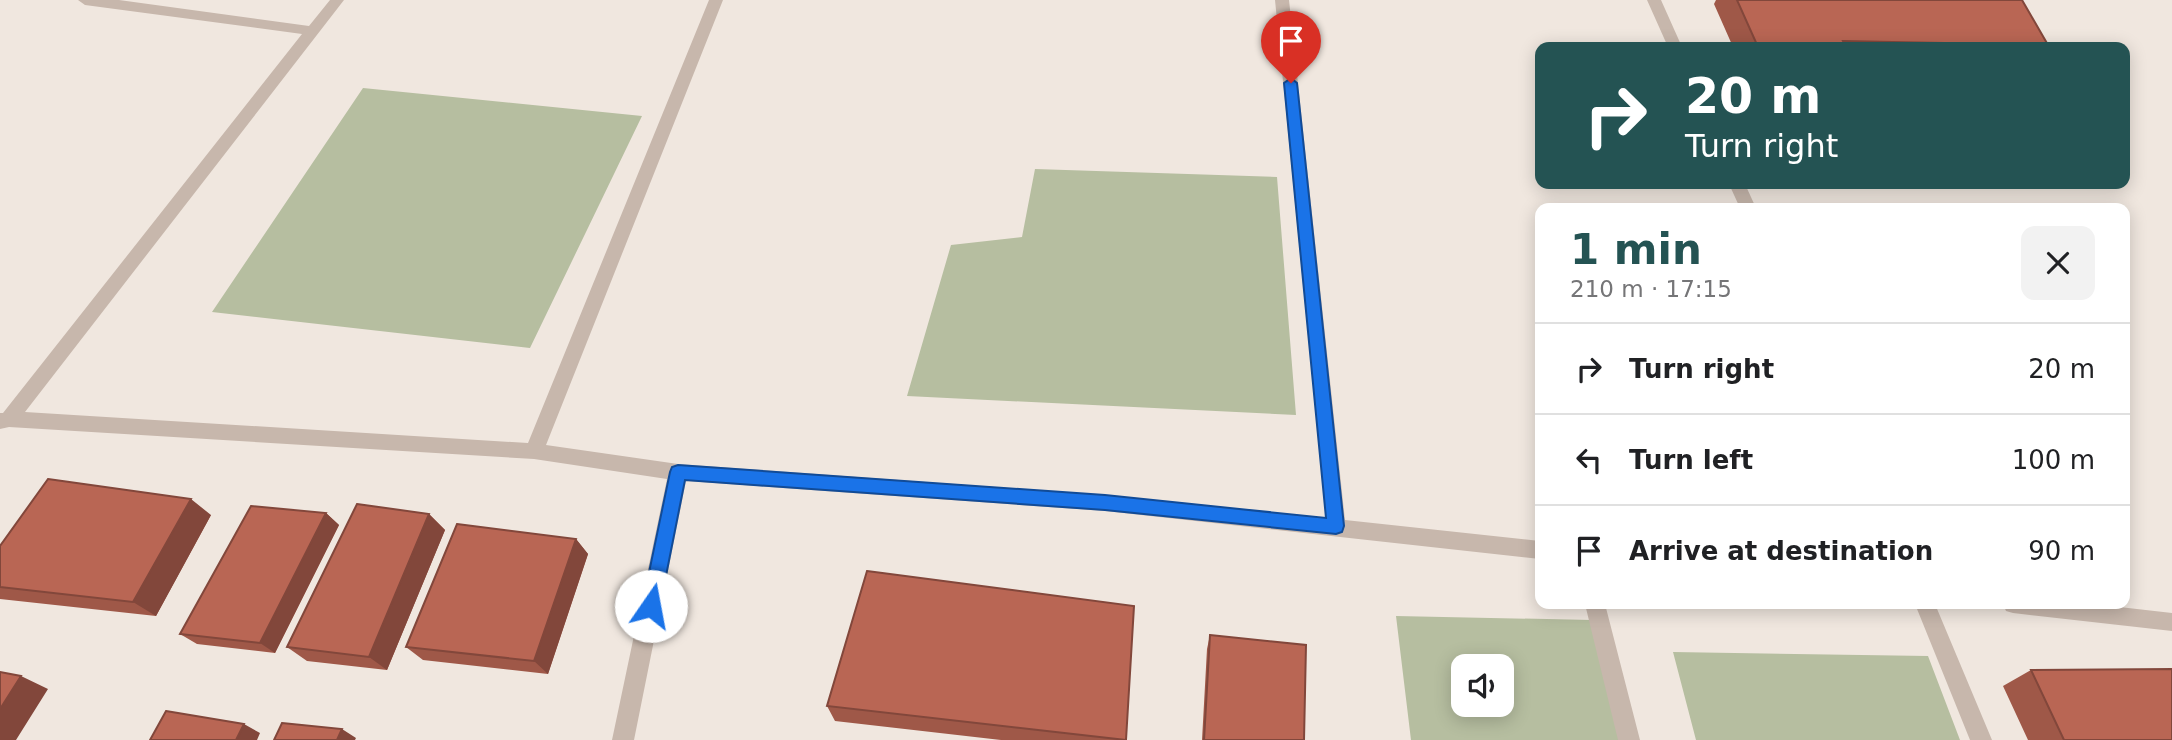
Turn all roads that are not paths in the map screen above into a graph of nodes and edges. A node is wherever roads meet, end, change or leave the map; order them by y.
1 (85, 0) edge
2 (337, 0) edge
3 (716, 0) edge
4 (1282, 0) edge
5 (1654, 0) edge
6 (313, 31) junction
7 (1673, 42) edge
8 (5, 420) edge
9 (534, 451) junction
10 (678, 472) junction
11 (1336, 526) junction
12 (1535, 549) edge
13 (1596, 609) edge
14 (1927, 609) edge
15 (2057, 609) edge
16 (2172, 622) edge
17 (624, 740) edge
18 (1629, 740) edge
19 (1980, 740) edge

1 - 6 street
2 - 6 street
3 - 9 street
4 - 11 street
5 - 7 street
6 - 8 street
8 - 9 street
9 - 10 street
10 - 11 street
10 - 17 street
11 - 12 street
13 - 18 street
14 - 19 street
15 - 16 street

